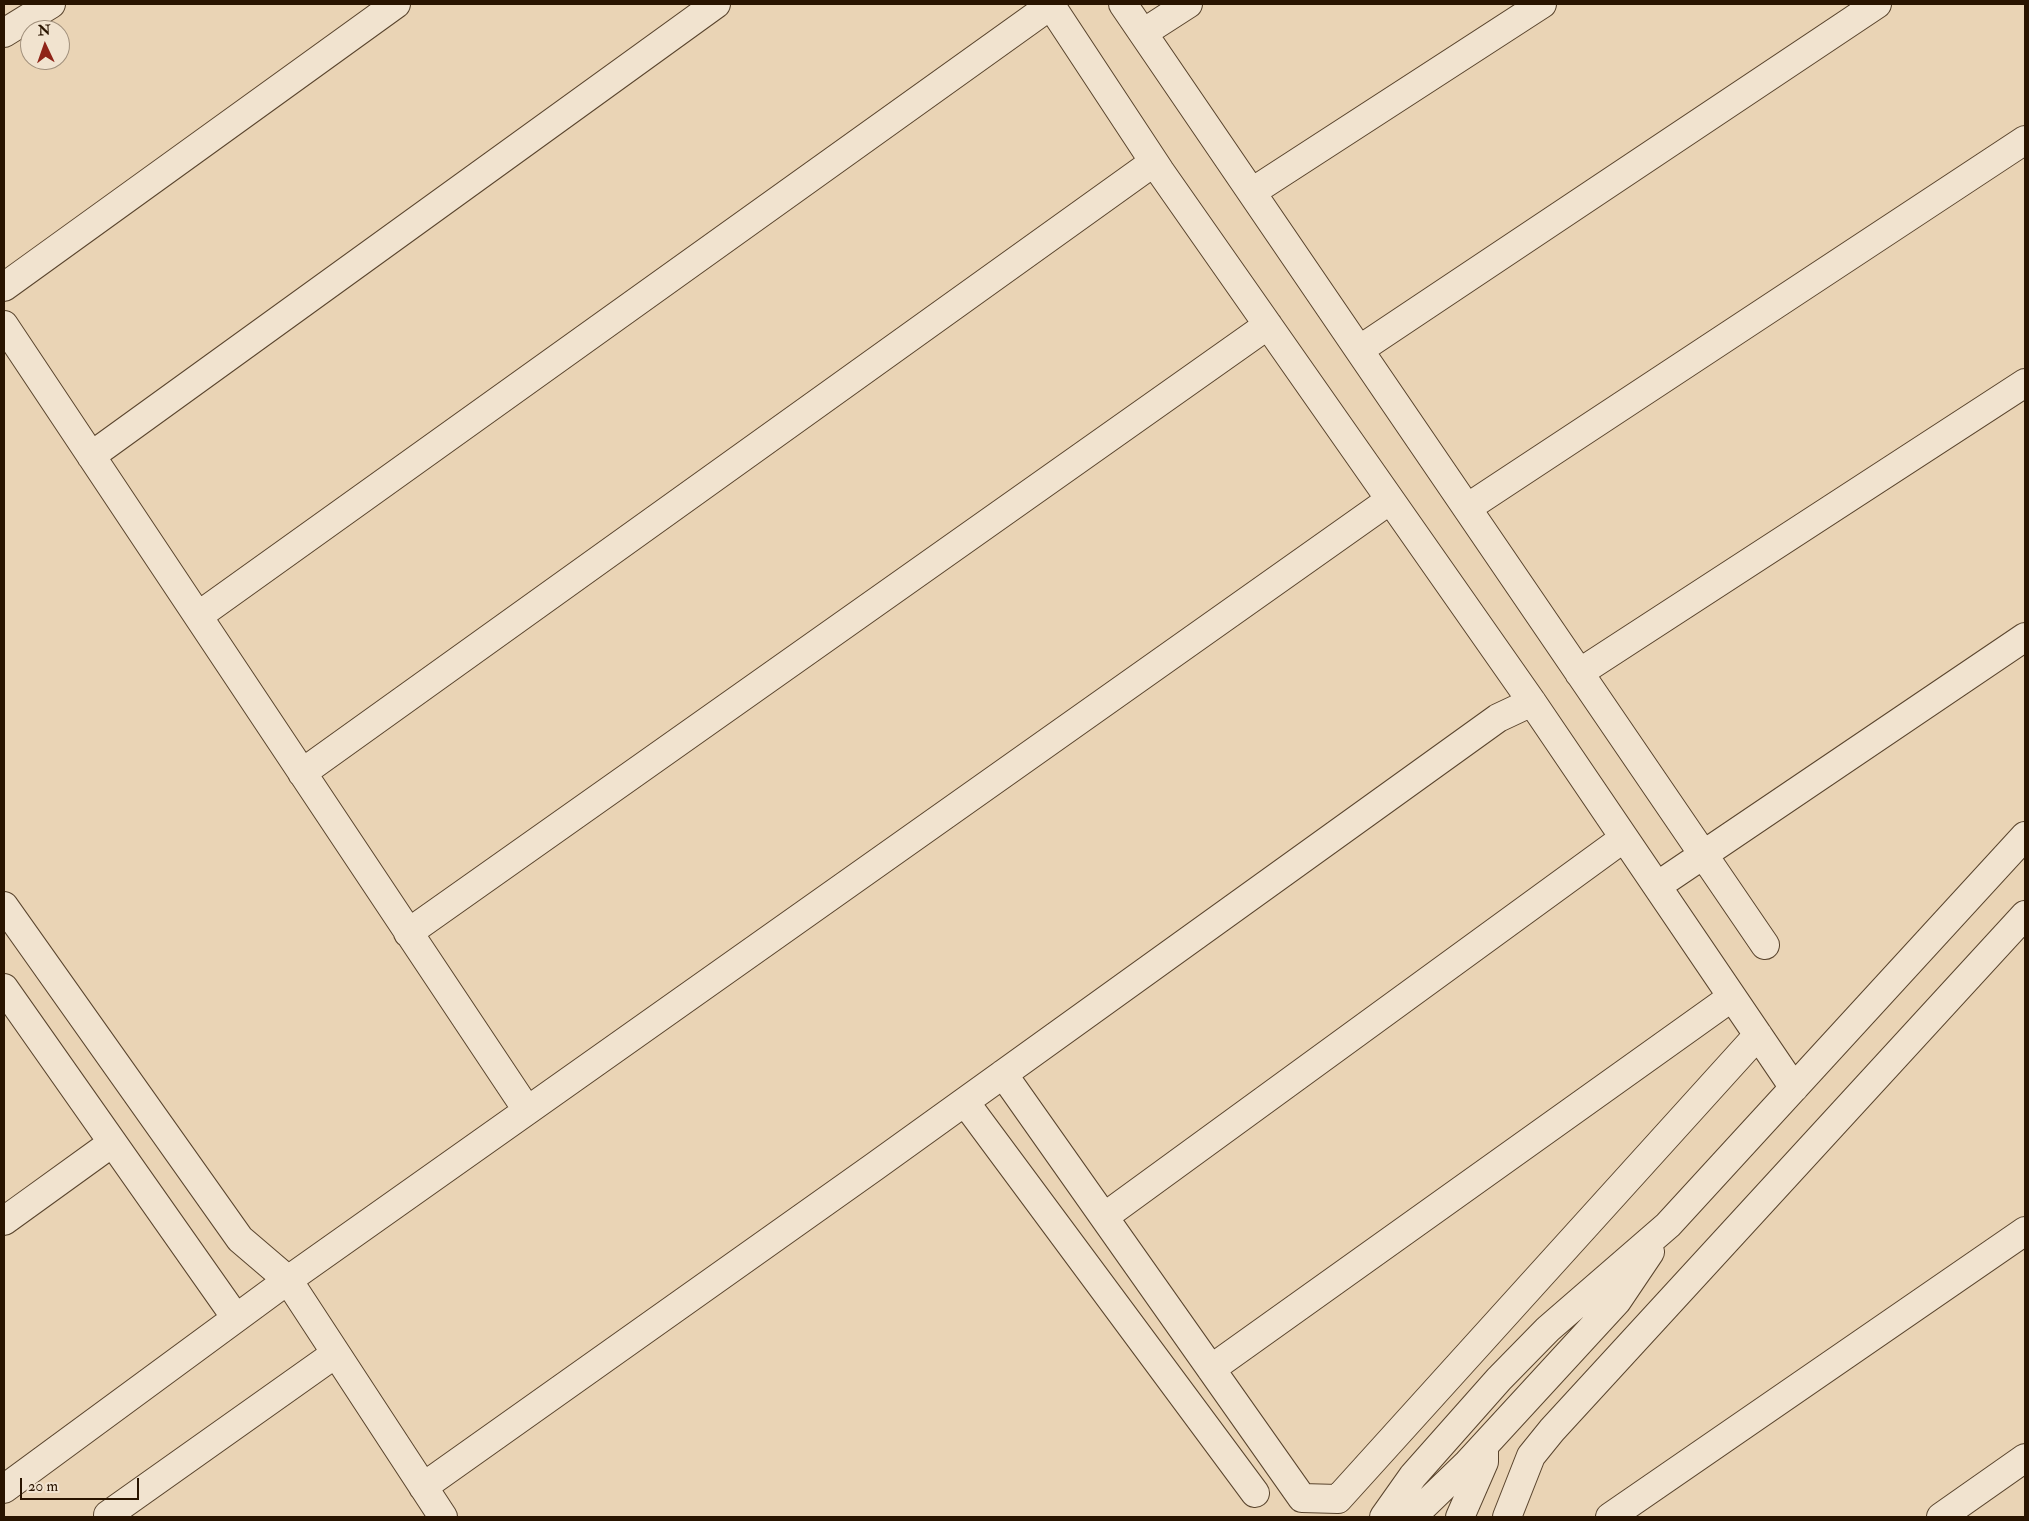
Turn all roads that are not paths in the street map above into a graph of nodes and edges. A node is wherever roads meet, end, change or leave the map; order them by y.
1 (51, 4) edge
2 (396, 4) edge
3 (716, 4) edge
4 (1051, 4) edge
5 (1123, 4) edge
6 (1188, 4) edge
7 (1542, 4) edge
8 (1877, 4) edge
9 (4, 33) edge
10 (1143, 33) junction
11 (2025, 140) edge
12 (1154, 162) junction
13 (1252, 192) junction
14 (4, 287) edge
15 (1268, 325) junction
16 (4, 326) edge
17 (1359, 350) junction
18 (2025, 383) edge
19 (91, 456) junction
20 (1390, 500) junction
21 (1467, 508) junction
22 (198, 616) junction
23 (2025, 636) edge
24 (1579, 673) junction
25 (1532, 702) junction
26 (302, 772) junction
27 (2025, 836) edge
28 (1624, 838) junction
29 (1703, 855) junction
30 (1657, 886) junction
31 (4, 906) edge
32 (2025, 915) edge
33 (408, 932) junction
34 (1765, 945) dead end
35 (4, 988) edge
36 (1732, 997) junction
37 (1758, 1035) junction
38 (1003, 1074) junction
39 (1794, 1088) junction
40 (965, 1102) junction
41 (527, 1110) junction
42 (112, 1143) junction
43 (1104, 1217) junction
44 (4, 1221) edge
45 (1668, 1226) junction
46 (2025, 1231) edge
47 (288, 1280) junction
48 (236, 1318) junction
49 (335, 1354) junction
50 (1211, 1369) junction
51 (1463, 1420) junction
52 (1484, 1446) junction
53 (2025, 1458) edge
54 (423, 1487) junction
55 (4, 1489) edge
56 (1255, 1493) dead end
57 (110, 1517) edge
58 (443, 1517) edge
59 (1384, 1517) edge
60 (1412, 1517) edge
61 (1460, 1517) edge
62 (1506, 1517) edge
63 (1610, 1517) edge
64 (1941, 1517) edge

1 - 9 lane
2 - 14 lane
3 - 19 lane
4 - 12 lane
4 - 22 lane
5 - 10 lane
6 - 10 lane
7 - 13 lane
8 - 17 lane
10 - 13 lane
11 - 21 lane
12 - 15 lane
12 - 26 lane
13 - 17 lane
15 - 20 lane
15 - 33 lane
16 - 19 lane
17 - 21 lane
18 - 24 lane
19 - 22 lane
20 - 25 lane
20 - 41 lane
21 - 24 lane
22 - 26 lane
23 - 29 lane
24 - 29 lane
25 - 28 lane
25 - 38 lane
26 - 33 lane
27 - 39 lane
28 - 30 lane
28 - 43 lane
29 - 30 lane
29 - 34 lane
30 - 36 lane
31 - 47 lane
32 - 62 lane
33 - 41 lane
35 - 42 lane
36 - 37 lane
36 - 50 lane
37 - 39 lane
37 - 50 lane
38 - 40 lane
38 - 43 lane
39 - 45 lane
40 - 54 lane
40 - 56 lane
41 - 47 lane
42 - 44 lane
42 - 48 lane
43 - 50 lane
45 - 51 lane
45 - 52 lane
46 - 63 lane
47 - 48 lane
47 - 49 lane
48 - 55 lane
49 - 54 lane
49 - 57 lane
51 - 52 lane
51 - 59 lane
52 - 60 lane
52 - 61 lane
53 - 64 lane
54 - 58 lane

